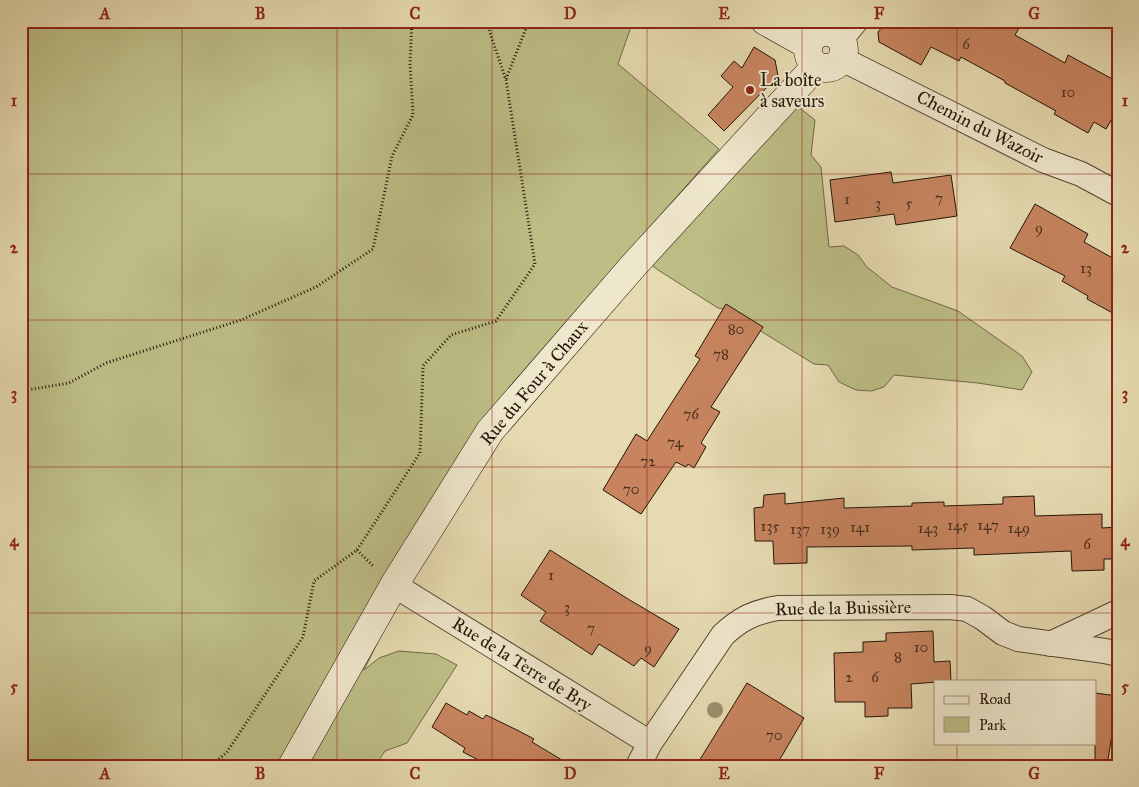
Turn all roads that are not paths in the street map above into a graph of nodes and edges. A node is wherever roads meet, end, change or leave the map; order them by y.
1 (765, 21) edge
2 (846, 40) edge
3 (812, 55) junction
4 (1081, 174) junction
5 (1118, 184) edge
6 (1118, 194) edge
7 (394, 585) junction
8 (1118, 612) edge
9 (1050, 644) junction
10 (1118, 654) edge
11 (650, 743) junction
12 (292, 766) edge
13 (638, 766) edge

1 - 3 street
2 - 3 street, Rue du Four à Chaux
2 - 4 street, Chemin du Wazoir
3 - 7 street, Rue du Four à Chaux
4 - 5 street
4 - 6 street, Chemin du Wazoir
7 - 11 street, Rue de la Terre de Bry
7 - 12 street, Rue du Four à Chaux
8 - 9 street
9 - 10 street, Rue de la Buissière
9 - 11 street, Rue de la Buissière
11 - 13 street, Rue de la Buissière

